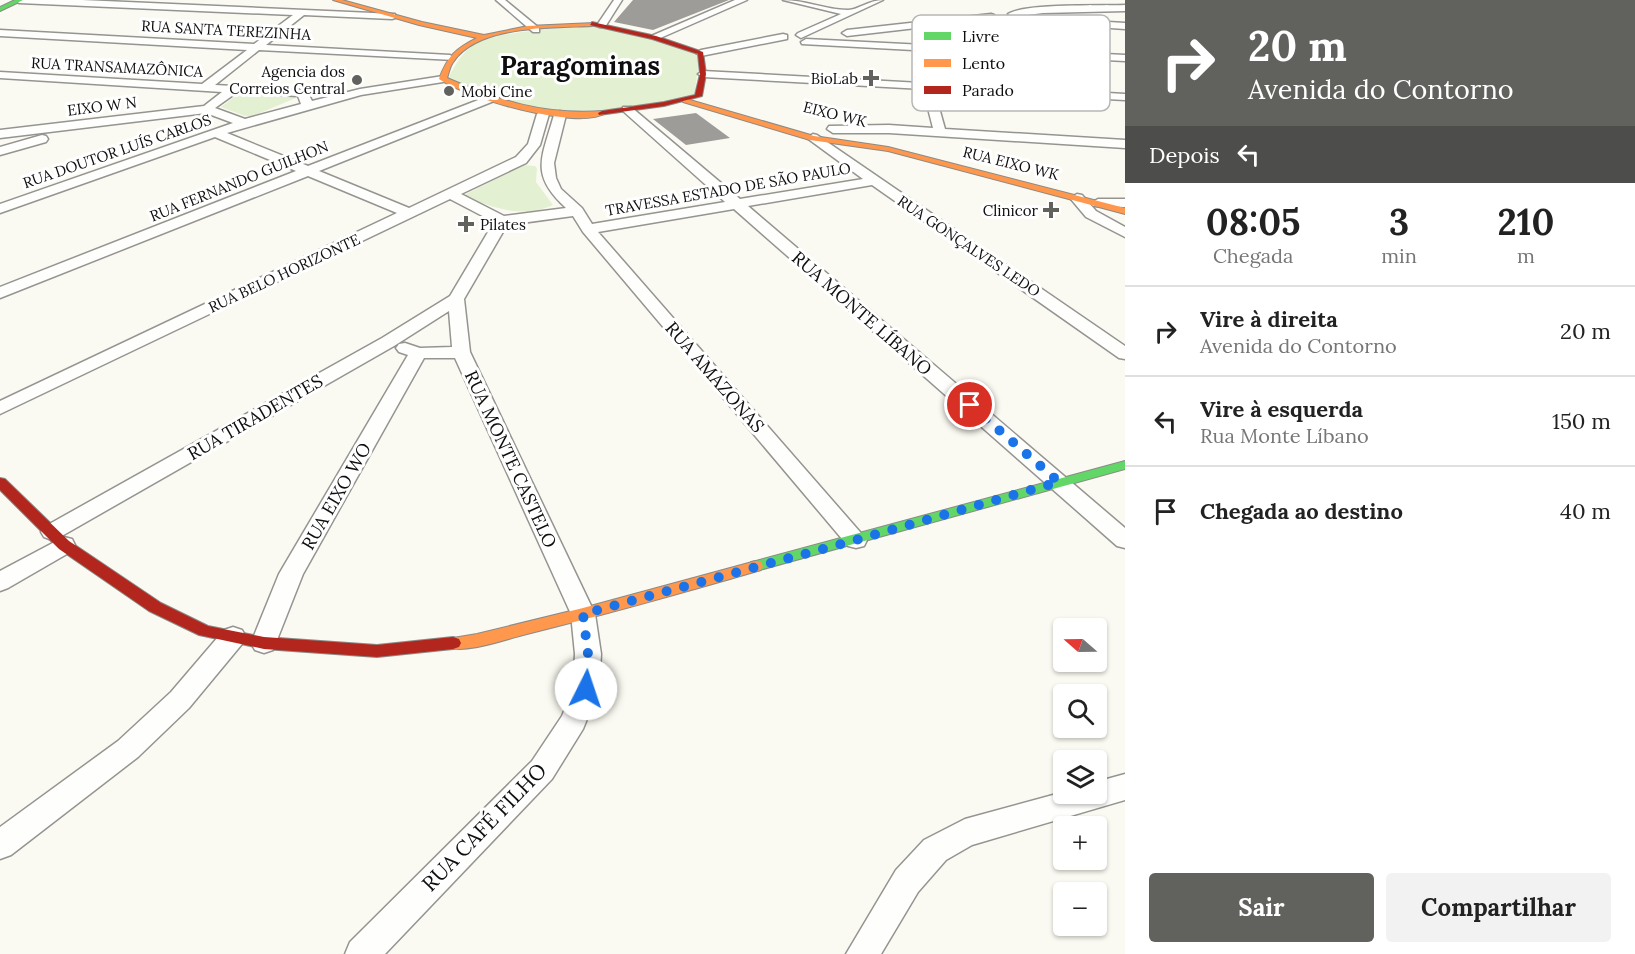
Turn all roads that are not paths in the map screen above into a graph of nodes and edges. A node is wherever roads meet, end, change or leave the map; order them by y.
1 (4, 0) edge
2 (19, 0) edge
3 (343, 0) edge
4 (500, 0) edge
5 (617, 0) edge
6 (743, 0) edge
7 (787, 0) edge
8 (879, 0) edge
9 (0, 2) edge
10 (600, 8) dead end
11 (1125, 8) edge
12 (0, 9) edge
13 (301, 13) junction
14 (395, 13) junction
15 (851, 13) junction
16 (324, 14) junction
17 (1020, 15) edge
18 (597, 25) junction
19 (1110, 25) edge
20 (912, 26) edge
21 (1125, 26) edge
22 (536, 30) junction
23 (0, 33) edge
24 (654, 37) junction
25 (805, 38) junction
26 (478, 39) junction
27 (257, 46) junction
28 (912, 46) edge
29 (701, 53) junction
30 (1110, 57) edge
31 (450, 58) junction
32 (1125, 58) edge
33 (703, 74) junction
34 (0, 75) edge
35 (443, 79) junction
36 (912, 85) edge
37 (205, 87) junction
38 (233, 90) junction
39 (1110, 96) edge
40 (1125, 97) edge
41 (305, 98) junction
42 (692, 98) junction
43 (490, 99) junction
44 (207, 109) junction
45 (627, 109) junction
46 (934, 111) edge
47 (543, 114) junction
48 (560, 116) junction
49 (244, 123) junction
50 (88, 125) junction
51 (0, 126) edge
52 (833, 129) junction
53 (22, 131) junction
54 (940, 132) junction
55 (0, 134) edge
56 (218, 134) junction
57 (813, 138) junction
58 (29, 143) junction
59 (1125, 144) edge
60 (888, 149) junction
61 (0, 151) edge
62 (521, 160) junction
63 (547, 163) junction
64 (309, 171) junction
65 (873, 181) junction
66 (452, 195) junction
67 (1077, 198) junction
68 (1098, 203) junction
69 (1125, 203) edge
70 (736, 205) junction
71 (0, 209) edge
72 (577, 211) junction
73 (1125, 211) edge
74 (411, 214) junction
75 (502, 221) junction
76 (588, 229) junction
77 (1125, 233) edge
78 (0, 293) edge
79 (456, 299) junction
80 (388, 342) junction
81 (461, 352) junction
82 (418, 353) junction
83 (1125, 354) edge
84 (0, 408) edge
85 (1125, 465) edge
86 (0, 482) edge
87 (1059, 482) junction
88 (58, 539) junction
89 (856, 540) junction
90 (1125, 540) edge
91 (0, 582) edge
92 (583, 614) junction
93 (233, 637) junction
94 (264, 643) junction
95 (1125, 787) edge
96 (0, 845) edge
97 (362, 954) edge
98 (863, 954) edge

1 - 9 street
2 - 12 street
2 - 13 street
3 - 14 street
3 - 16 street
4 - 22 street
5 - 18 street
6 - 24 street
7 - 15 street
8 - 15 street
10 - 18 street
11 - 17 street
13 - 16 street
13 - 27 street
14 - 16 street
14 - 26 street
15 - 25 street
18 - 22 street
18 - 24 street
19 - 21 street
20 - 25 street
22 - 26 street
23 - 27 street, RUA SANTA TEREZINHA
24 - 29 street
25 - 28 street
25 - 29 street
26 - 31 street
27 - 31 street, RUA SANTA TEREZINHA
27 - 37 street
29 - 33 street
30 - 32 street
31 - 35 street
33 - 36 street
33 - 42 street
34 - 37 street, RUA TRANSAMAZÔNICA
35 - 41 street
35 - 43 street
37 - 38 street, RUA TRANSAMAZÔNICA
38 - 41 street, RUA TRANSAMAZÔNICA
38 - 44 street
39 - 40 street
41 - 49 street, RUA DOUTOR LUÍS CARLOS
42 - 45 street
42 - 52 street, EIXO WK
42 - 57 street
43 - 47 street
43 - 64 street, RUA FERNANDO GUILHON
44 - 49 street
44 - 50 street, EIXO W N
45 - 48 street
45 - 70 street, RUA MONTE LÍBANO
46 - 54 street
47 - 48 street
47 - 62 street
48 - 63 street
49 - 56 street, RUA DOUTOR LUÍS CARLOS
50 - 53 street, EIXO W N
50 - 58 street
51 - 53 street
52 - 54 street
52 - 57 street
52 - 60 street, EIXO WK
53 - 55 street, EIXO W N
53 - 58 street
54 - 59 street
56 - 64 street
56 - 71 street, RUA DOUTOR LUÍS CARLOS
57 - 60 street, EIXO WK
57 - 65 street, RUA GONÇALVES LEDO
58 - 61 street
60 - 67 street, RUA EIXO WK
62 - 63 street
62 - 66 street, RUA BELO HORIZONTE
63 - 72 street, RUA AMAZONAS
64 - 74 street
64 - 78 street, RUA FERNANDO GUILHON
65 - 70 street, TRAVESSA ESTADO DE SÃO PAULO
65 - 83 street, RUA GONÇALVES LEDO
66 - 74 street, RUA BELO HORIZONTE
66 - 75 street
67 - 68 street, RUA EIXO WK
67 - 77 street
68 - 69 street
68 - 73 street, RUA EIXO WK
70 - 76 street, TRAVESSA ESTADO DE SÃO PAULO
70 - 87 street, RUA MONTE LÍBANO
72 - 75 street
72 - 76 street, RUA AMAZONAS
74 - 84 street, RUA BELO HORIZONTE
75 - 79 street
76 - 89 street, RUA AMAZONAS
79 - 80 street, RUA TIRADENTES
79 - 81 street, RUA MONTE CASTELO
80 - 82 street
80 - 88 street, RUA TIRADENTES
81 - 82 street
81 - 92 street, RUA MONTE CASTELO
82 - 94 street, RUA EIXO WO
85 - 87 street
86 - 88 street
87 - 89 street
87 - 90 street, RUA MONTE LÍBANO
88 - 91 street, RUA TIRADENTES
88 - 93 street
89 - 92 street
92 - 94 street
92 - 97 street, RUA CAFÉ FILHO
93 - 94 street
93 - 96 street
95 - 98 street

